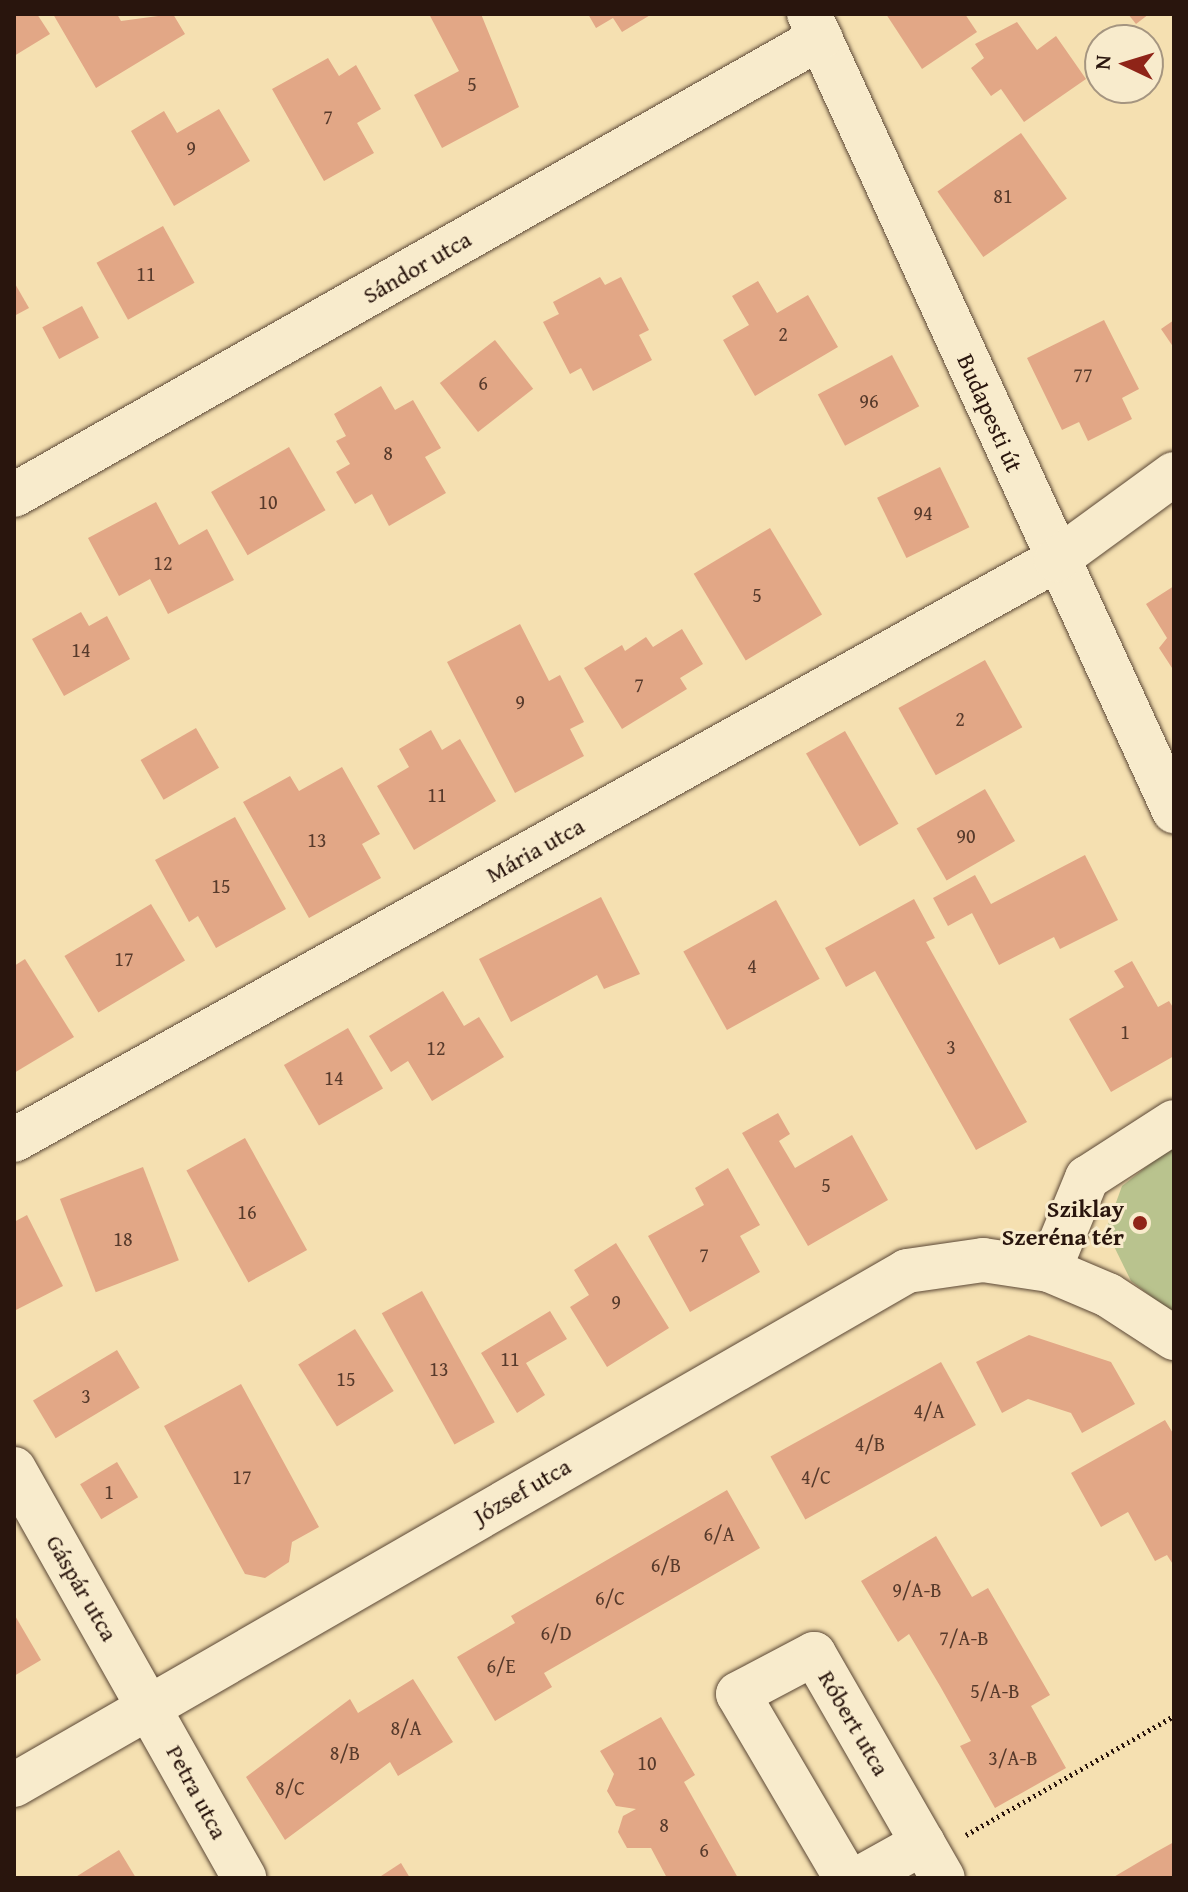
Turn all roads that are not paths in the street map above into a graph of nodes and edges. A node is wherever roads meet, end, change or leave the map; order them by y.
1 (814, 26) edge
2 (1174, 474) edge
3 (14, 495) edge
4 (1056, 560) junction
5 (1174, 811) edge
6 (1174, 1122) edge
7 (14, 1140) edge
8 (1049, 1270) junction
9 (1174, 1338) edge
10 (14, 1469) edge
11 (151, 1706) junction
12 (14, 1785) edge
13 (932, 1859) edge
14 (244, 1878) edge
15 (846, 1878) edge
16 (860, 1878) edge

1 - 3 street, Sándor utca
1 - 4 street, Budapesti út
2 - 4 street, Mária utca
4 - 5 street, Budapesti út
4 - 7 street, Mária utca
6 - 8 street
8 - 9 street, József utca
8 - 11 street, József utca
10 - 11 street, Gáspár utca
11 - 12 street, József utca
11 - 14 street, Petra utca
13 - 15 street, Róbert utca
13 - 16 street

